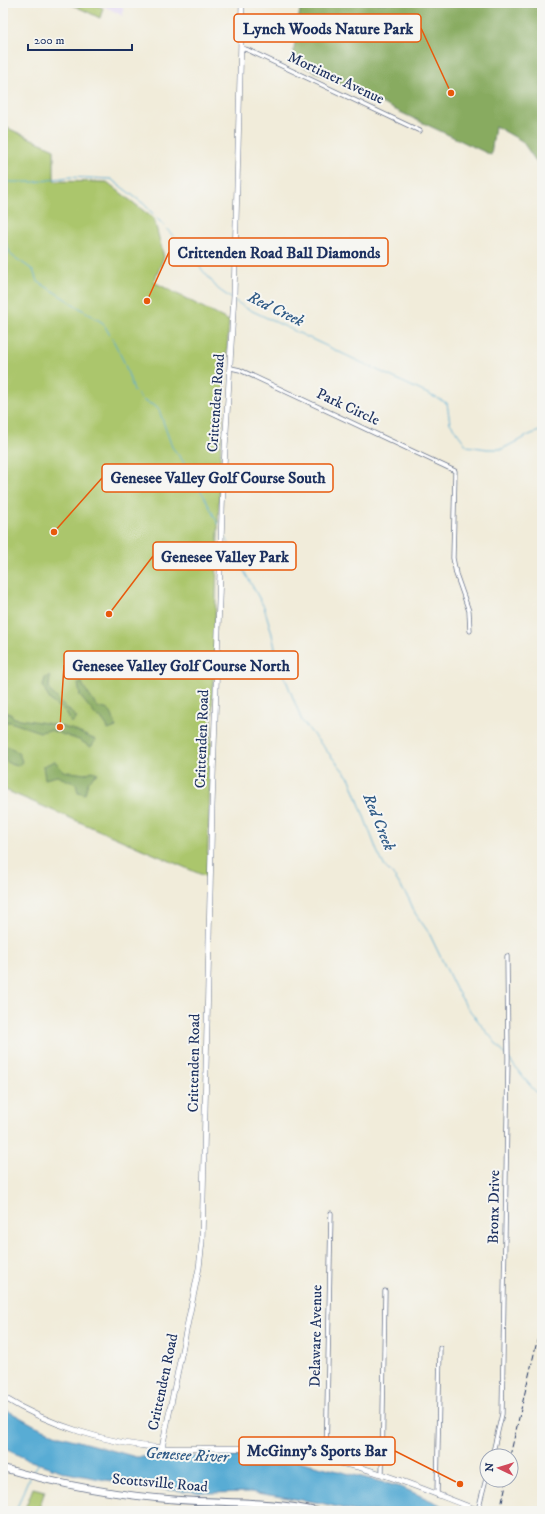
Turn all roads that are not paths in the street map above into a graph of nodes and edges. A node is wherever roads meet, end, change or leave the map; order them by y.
1 (242, 3) edge
2 (241, 48) junction
3 (420, 131) dead end
4 (230, 368) junction
5 (470, 631) dead end
6 (507, 956) dead end
7 (331, 1213) dead end
8 (385, 1291) dead end
9 (440, 1348) dead end
10 (3, 1397) edge
11 (162, 1448) junction
12 (494, 1448) edge
13 (326, 1460) junction
14 (3, 1468) edge
15 (382, 1474) junction
16 (484, 1488) edge
17 (437, 1495) junction
18 (316, 1511) edge
19 (479, 1511) edge

1 - 2 street, Crittenden Road
2 - 3 street, Mortimer Avenue
2 - 4 street, Crittenden Road
4 - 5 street, Park Circle
4 - 11 street, Crittenden Road
6 - 12 street, Bronx Drive
7 - 13 street, Delaware Avenue
8 - 15 street
9 - 17 street
10 - 11 street
11 - 13 street
13 - 15 street
14 - 18 main road, Scottsville Road
15 - 17 street
16 - 19 street
17 - 19 street

